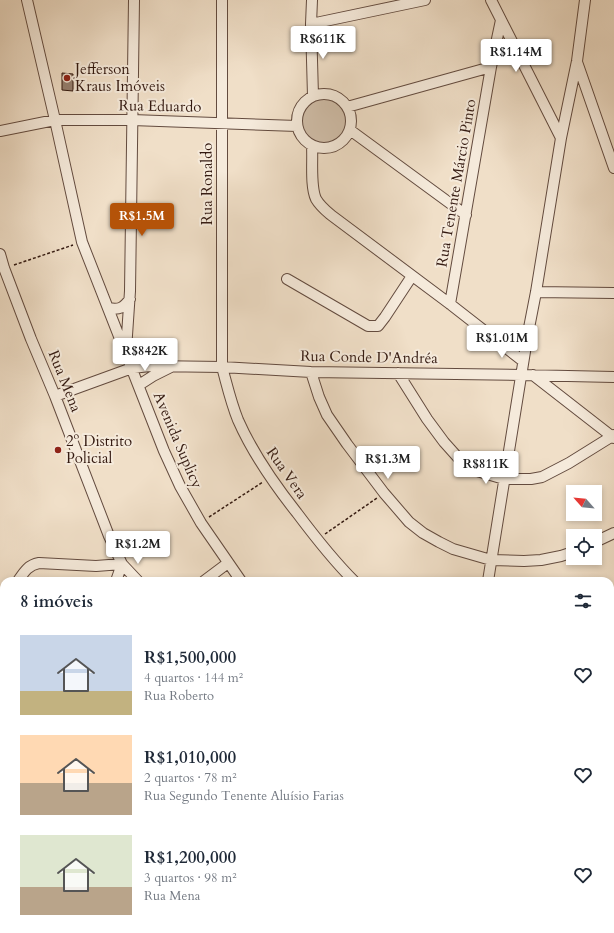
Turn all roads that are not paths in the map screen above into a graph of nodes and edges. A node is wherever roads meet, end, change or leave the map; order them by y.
1 (27, 0) edge
2 (134, 0) edge
3 (222, 0) edge
4 (312, 0) edge
5 (425, 0) edge
6 (491, 0) edge
7 (585, 0) edge
8 (502, 20) junction
9 (311, 24) junction
10 (577, 61) junction
11 (491, 66) junction
12 (572, 83) junction
13 (588, 92) junction
14 (313, 96) junction
15 (347, 107) junction
16 (55, 120) junction
17 (132, 120) junction
18 (222, 123) junction
19 (297, 126) junction
20 (350, 130) junction
21 (0, 131) edge
22 (561, 138) junction
23 (312, 146) junction
24 (614, 168) edge
25 (466, 215) junction
26 (0, 254) edge
27 (412, 276) junction
28 (287, 279) dead end
29 (536, 292) junction
30 (614, 293) edge
31 (130, 299) junction
32 (450, 304) junction
33 (108, 308) junction
34 (528, 333) junction
35 (495, 339) junction
36 (126, 352) junction
37 (523, 361) junction
38 (171, 367) junction
39 (222, 367) junction
40 (132, 368) junction
41 (311, 372) junction
42 (398, 373) junction
43 (522, 375) junction
44 (533, 375) junction
45 (614, 377) edge
46 (138, 385) junction
47 (55, 396) junction
48 (613, 436) edge
49 (504, 479) junction
50 (614, 533) edge
51 (602, 539) edge
52 (566, 554) edge
53 (491, 560) junction
54 (228, 563) junction
55 (122, 564) junction
56 (21, 577) edge
57 (117, 577) edge
58 (134, 577) edge
59 (209, 577) edge
60 (238, 577) edge
61 (350, 577) edge
62 (489, 577) edge

1 - 16 street, Avenida Suplicy
2 - 17 street
3 - 18 street, Rua Ronaldo
4 - 9 street
5 - 9 street
6 - 8 street
7 - 10 street
8 - 11 street, Rua Tenente Márcio Pinto
8 - 22 street
9 - 14 street
10 - 12 street
10 - 13 street
11 - 15 street
11 - 25 street, Rua Tenente Márcio Pinto
12 - 13 street
12 - 22 street
13 - 24 street
14 - 15 street
14 - 19 street
15 - 20 street
16 - 17 street, Rua Eduardo
16 - 21 street, Rua Eduardo
16 - 33 street, Avenida Suplicy
17 - 18 street, Rua Eduardo
17 - 31 street
18 - 19 street, Rua Eduardo
18 - 39 street, Rua Ronaldo
19 - 23 street
20 - 23 street
20 - 25 street
22 - 29 street
23 - 27 street
25 - 32 street, Rua Tenente Márcio Pinto
26 - 47 street, Rua Mena
27 - 28 street
27 - 32 street
29 - 30 street
29 - 34 street
31 - 33 street
31 - 36 street
32 - 35 street
33 - 36 street, Avenida Suplicy
34 - 35 street
34 - 37 street
35 - 37 street
36 - 40 street, Avenida Suplicy
37 - 43 street
38 - 39 street, Rua Conde D'Andréa
38 - 40 street, Rua Conde D'Andréa
38 - 46 street, Rua Conde D'Andréa
39 - 41 street, Rua Conde D'Andréa
39 - 61 street, Rua Vera
40 - 46 street, Avenida Suplicy
40 - 47 street, Rua Conde D'Andréa
41 - 42 street, Rua Conde D'Andréa
41 - 53 street
42 - 43 street, Rua Conde D'Andréa
42 - 49 street
43 - 44 street, Rua Conde D'Andréa
43 - 49 street
44 - 45 street, Rua Conde D'Andréa
44 - 48 street
46 - 54 street, Avenida Suplicy
47 - 55 street, Rua Mena
48 - 49 street
49 - 53 street
50 - 51 street
52 - 53 street
53 - 62 street
54 - 59 street
54 - 60 street, Avenida Suplicy
55 - 56 street
55 - 57 street
55 - 58 street, Rua Mena

